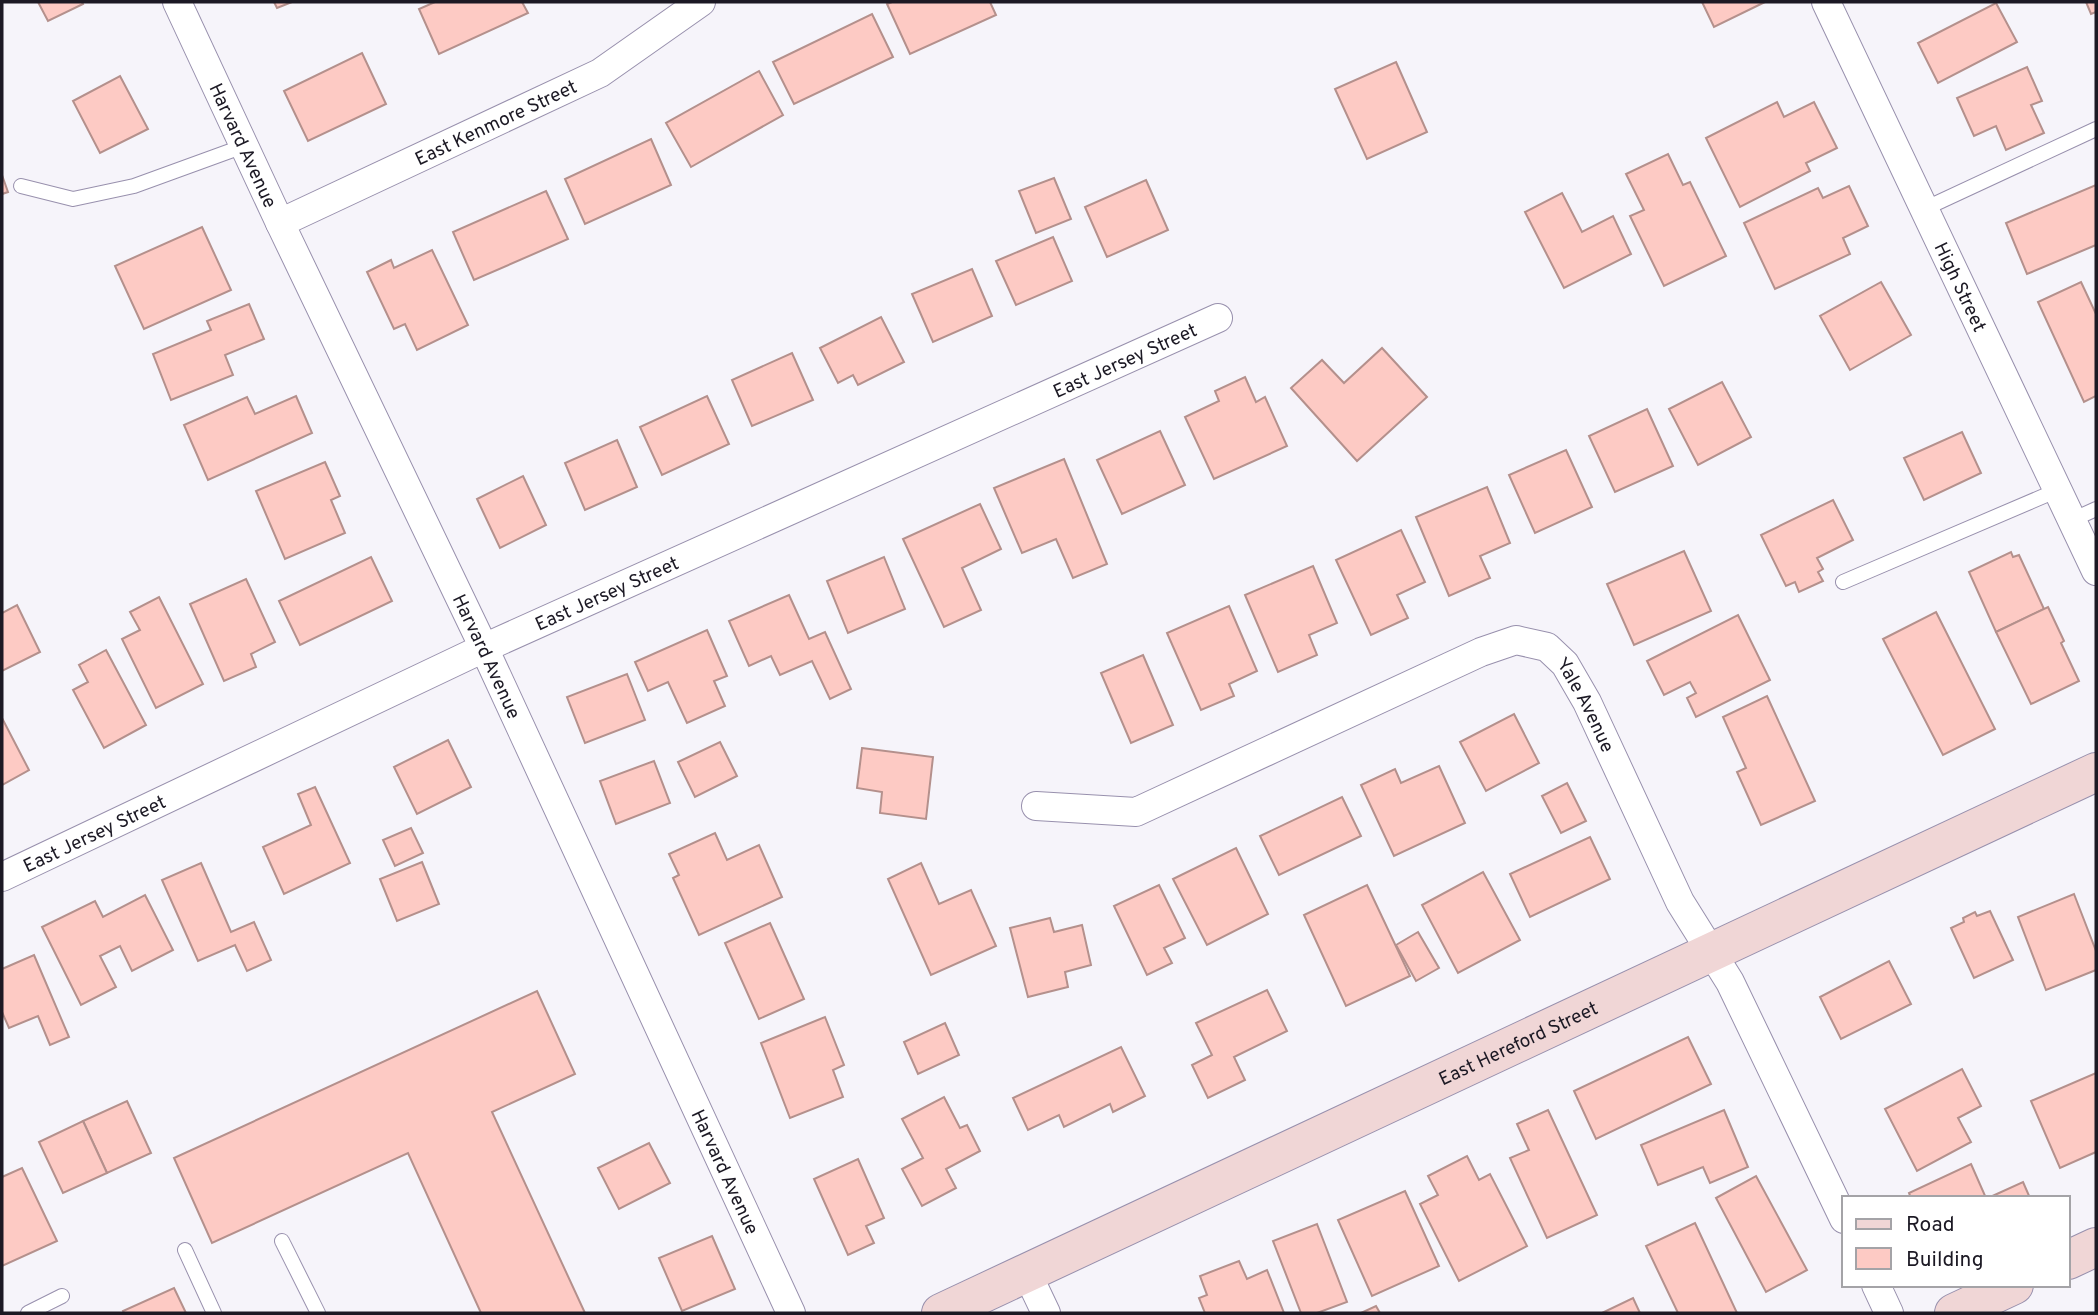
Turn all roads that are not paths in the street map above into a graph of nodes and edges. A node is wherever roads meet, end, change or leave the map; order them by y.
1 (177, 2) edge
2 (701, 2) edge
3 (1826, 2) edge
4 (2096, 129) edge
5 (244, 146) junction
6 (21, 186) dead end
7 (1924, 209) junction
8 (280, 223) junction
9 (1218, 318) dead end
10 (2058, 490) junction
11 (2084, 515) edge
12 (2096, 571) edge
13 (1843, 582) dead end
14 (484, 649) junction
15 (2096, 772) edge
16 (1037, 806) dead end
17 (2, 877) edge
18 (1711, 952) junction
19 (1842, 1215) edge
20 (282, 1241) dead end
21 (2096, 1247) edge
22 (185, 1251) dead end
23 (2070, 1259) edge
24 (1027, 1273) junction
25 (1877, 1287) edge
26 (2010, 1287) edge
27 (62, 1296) dead end
28 (28, 1313) edge
29 (214, 1313) edge
30 (318, 1313) edge
31 (791, 1313) edge
32 (941, 1313) edge
33 (1046, 1313) edge
34 (1889, 1313) edge
35 (1954, 1313) edge

1 - 5 street, Harvard Avenue
2 - 8 street, East Kenmore Street
3 - 7 street, High Street
4 - 7 lane
5 - 6 lane
5 - 8 street, Harvard Avenue
7 - 10 street, High Street
8 - 14 street, Harvard Avenue
9 - 14 street, East Jersey Street
10 - 11 street, High Street
10 - 13 lane
11 - 12 street, High Street
14 - 17 street, East Jersey Street
14 - 31 street, Harvard Avenue
15 - 18 street, East Hereford Street
16 - 18 street, Yale Avenue
18 - 19 street, Yale Avenue
18 - 24 street, East Hereford Street
20 - 30 lane
21 - 23 street
22 - 29 lane
24 - 32 street, East Hereford Street
24 - 33 street
25 - 34 street
26 - 35 street
27 - 28 lane

